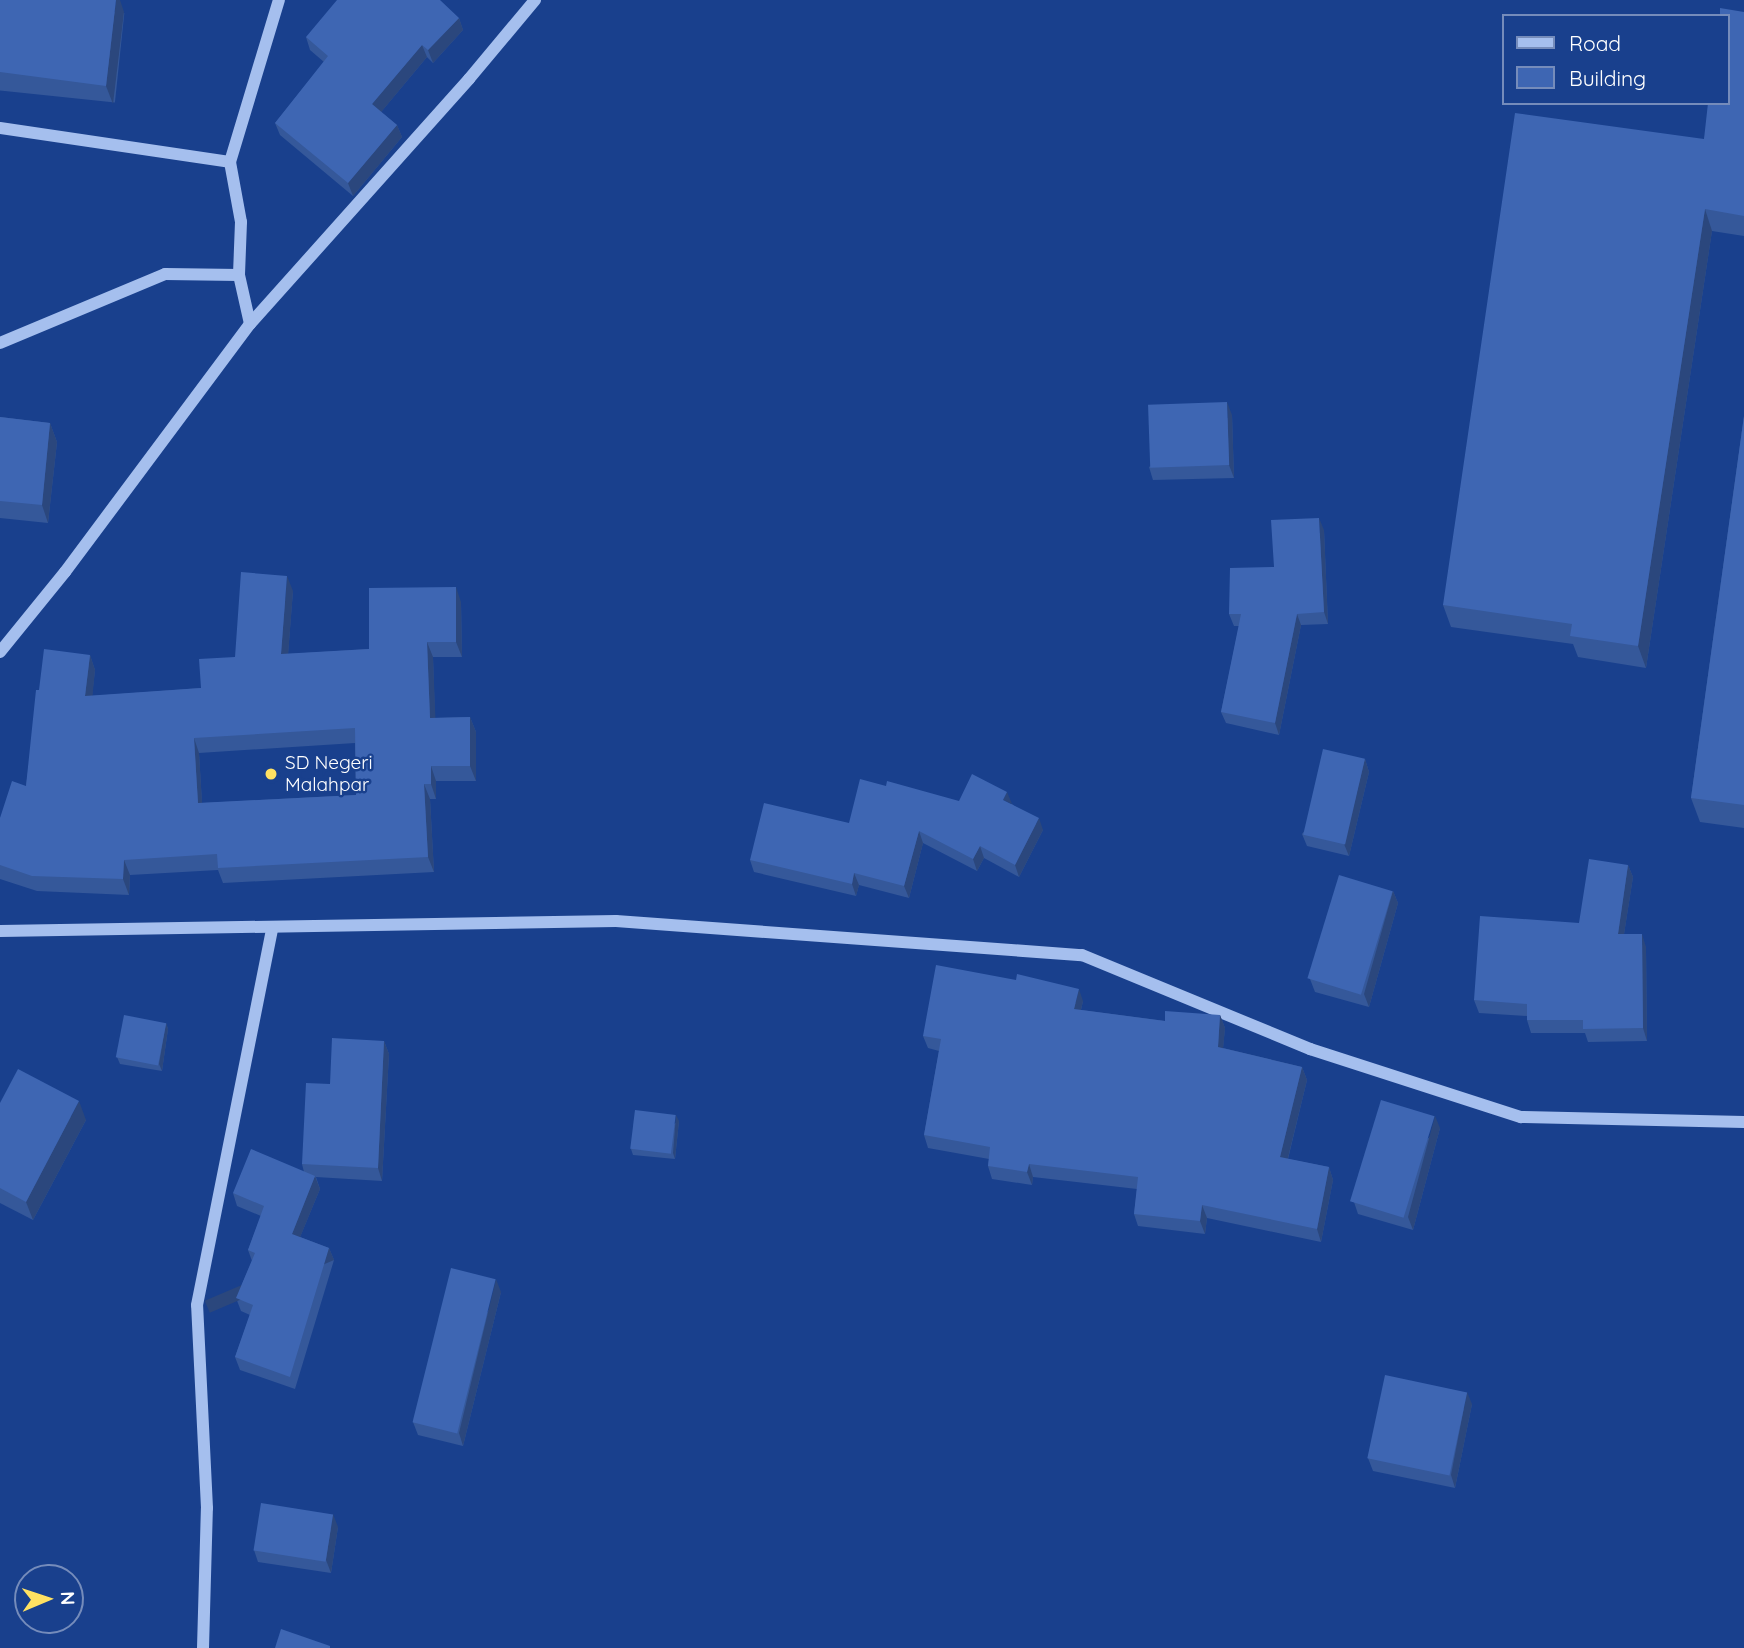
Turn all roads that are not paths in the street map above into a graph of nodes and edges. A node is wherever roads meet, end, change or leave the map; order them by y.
1 (279, 0) edge
2 (535, 0) edge
3 (0, 128) edge
4 (230, 162) junction
5 (239, 275) junction
6 (250, 324) junction
7 (0, 343) edge
8 (0, 652) edge
9 (272, 928) junction
10 (0, 931) edge
11 (1744, 1122) edge
12 (203, 1648) edge

1 - 4 street
2 - 6 street
3 - 4 street
4 - 5 street
5 - 6 street
5 - 7 street
6 - 8 street
9 - 10 street
9 - 11 street
9 - 12 street

